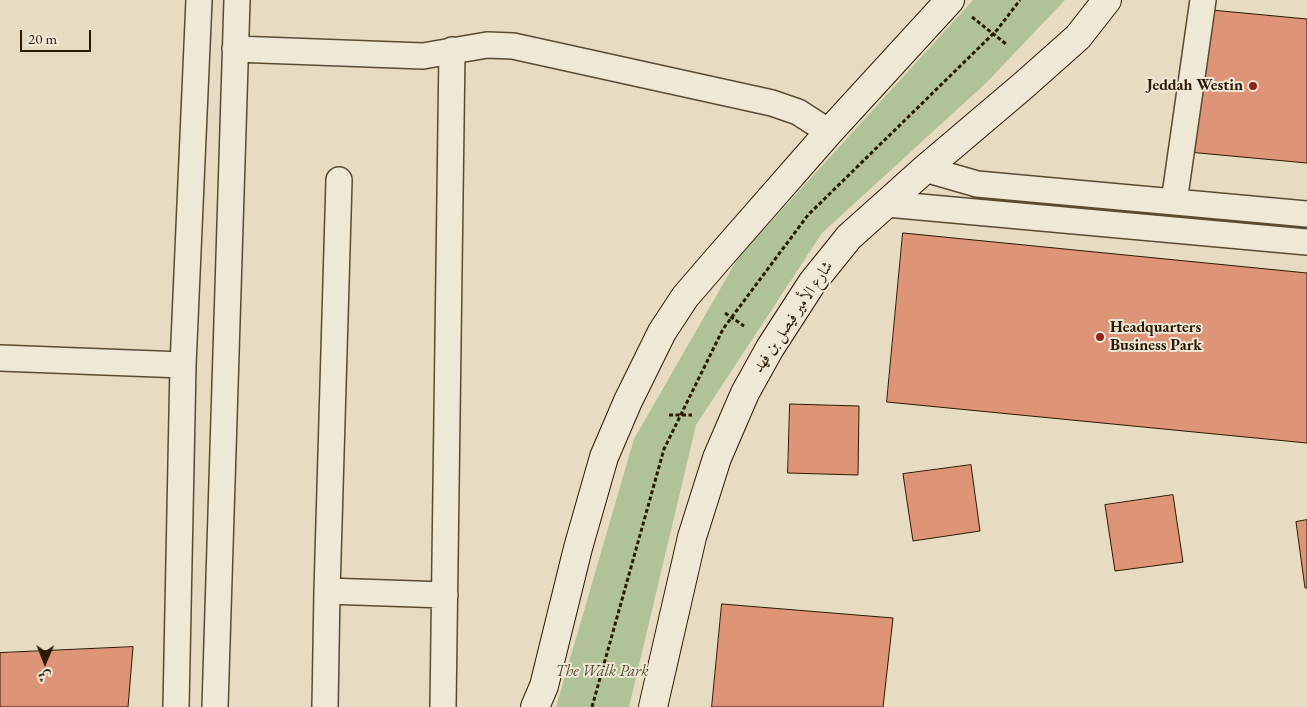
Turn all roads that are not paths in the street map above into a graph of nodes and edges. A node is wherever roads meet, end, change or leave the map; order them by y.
1 (198, 0) edge
2 (237, 0) edge
3 (950, 0) edge
4 (1107, 0) edge
5 (1203, 0) edge
6 (235, 50) junction
7 (452, 50) junction
8 (829, 132) junction
9 (925, 169) junction
10 (339, 180) dead end
11 (1174, 202) junction
12 (887, 204) junction
13 (1307, 214) edge
14 (1307, 242) edge
15 (0, 358) edge
16 (183, 365) junction
17 (327, 591) junction
18 (445, 595) junction
19 (176, 707) edge
20 (215, 707) edge
21 (325, 707) edge
22 (443, 707) edge
23 (535, 707) edge
24 (653, 707) edge

1 - 16 street
2 - 6 street
3 - 8 main road
4 - 9 main road, شارع الأمير فيصل بن فهد
5 - 11 street
6 - 7 street
6 - 20 street
7 - 8 street
7 - 18 street
8 - 23 main road
9 - 11 street
9 - 12 main road, شارع الأمير فيصل بن فهد
10 - 17 street
11 - 13 street
12 - 14 street
12 - 24 main road, شارع الأمير فيصل بن فهد
15 - 16 street
16 - 19 street
17 - 18 street
17 - 21 street
18 - 22 street

